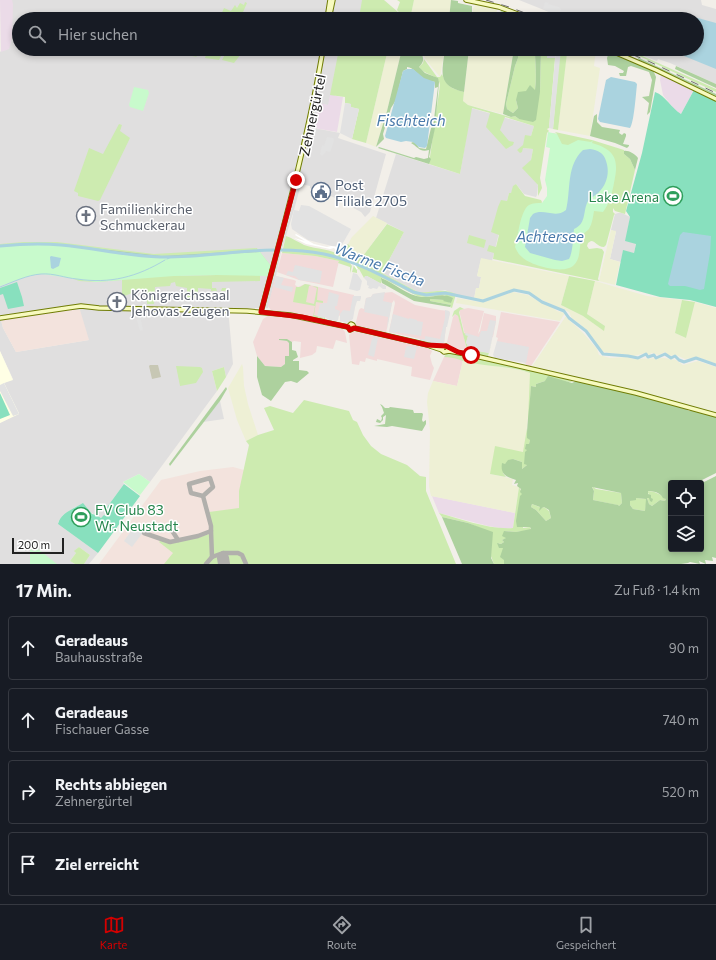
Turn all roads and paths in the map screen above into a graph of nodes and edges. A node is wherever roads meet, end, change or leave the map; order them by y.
1 (331, 0) edge
2 (466, 0) edge
3 (329, 12) edge
4 (512, 12) edge
5 (323, 56) edge
6 (623, 56) edge
7 (716, 99) edge
8 (261, 312) junction
9 (0, 318) edge
10 (716, 415) edge

1 - 3 main road
2 - 4 main road
5 - 8 main road, Zehnergürtel
6 - 7 main road
8 - 9 main road
8 - 10 main road

